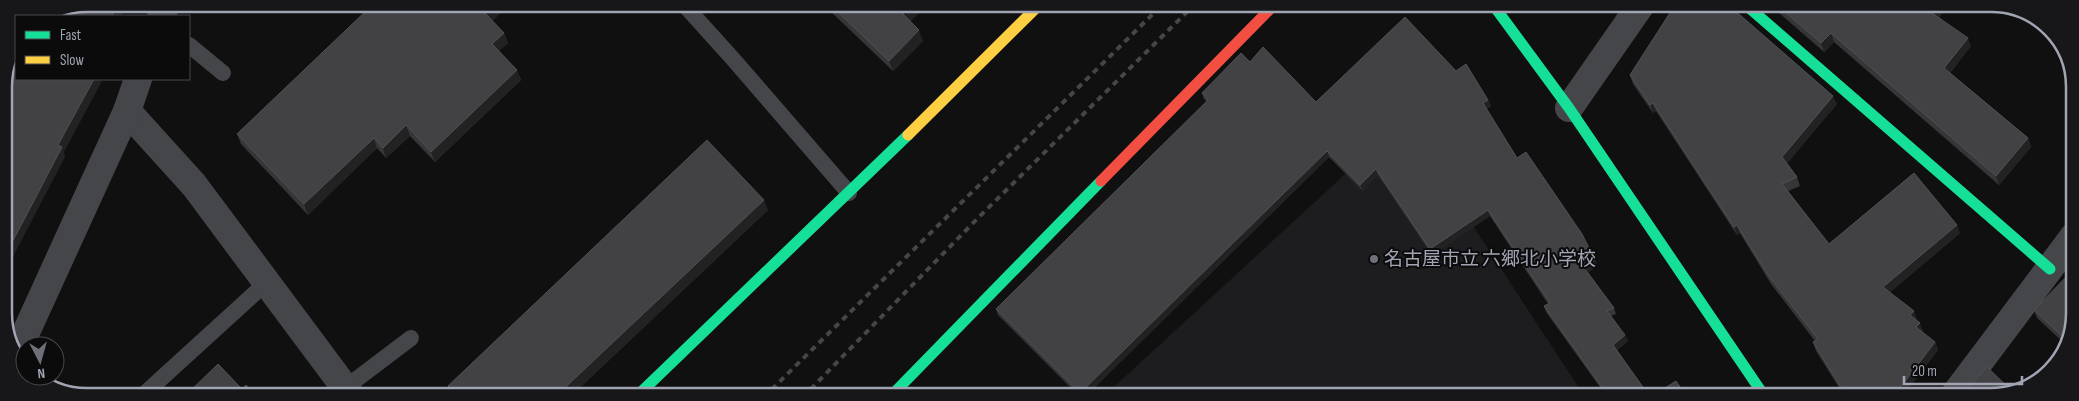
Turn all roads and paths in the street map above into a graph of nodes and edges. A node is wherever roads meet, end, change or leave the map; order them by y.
1 (691, 12) edge
2 (1032, 12) edge
3 (1267, 12) edge
4 (1498, 12) edge
5 (1636, 12) edge
6 (1754, 12) edge
7 (190, 46) edge
8 (223, 73) dead end
9 (138, 80) edge
10 (1569, 108) junction
11 (127, 111) junction
12 (849, 192) junction
13 (2066, 247) edge
14 (2050, 269) junction
15 (266, 283) junction
16 (24, 336) edge
17 (411, 338) dead end
18 (150, 388) edge
19 (345, 388) edge
20 (353, 388) edge
21 (645, 388) edge
22 (899, 388) edge
23 (1759, 388) edge
24 (1960, 388) edge

1 - 12 lane
2 - 12 street
3 - 22 street
4 - 10 street
5 - 10 street
6 - 14 street
7 - 8 lane
9 - 11 street
10 - 23 street
11 - 15 street
11 - 16 street
12 - 21 street
13 - 14 street
14 - 24 street
15 - 18 lane
15 - 19 street
17 - 20 lane

